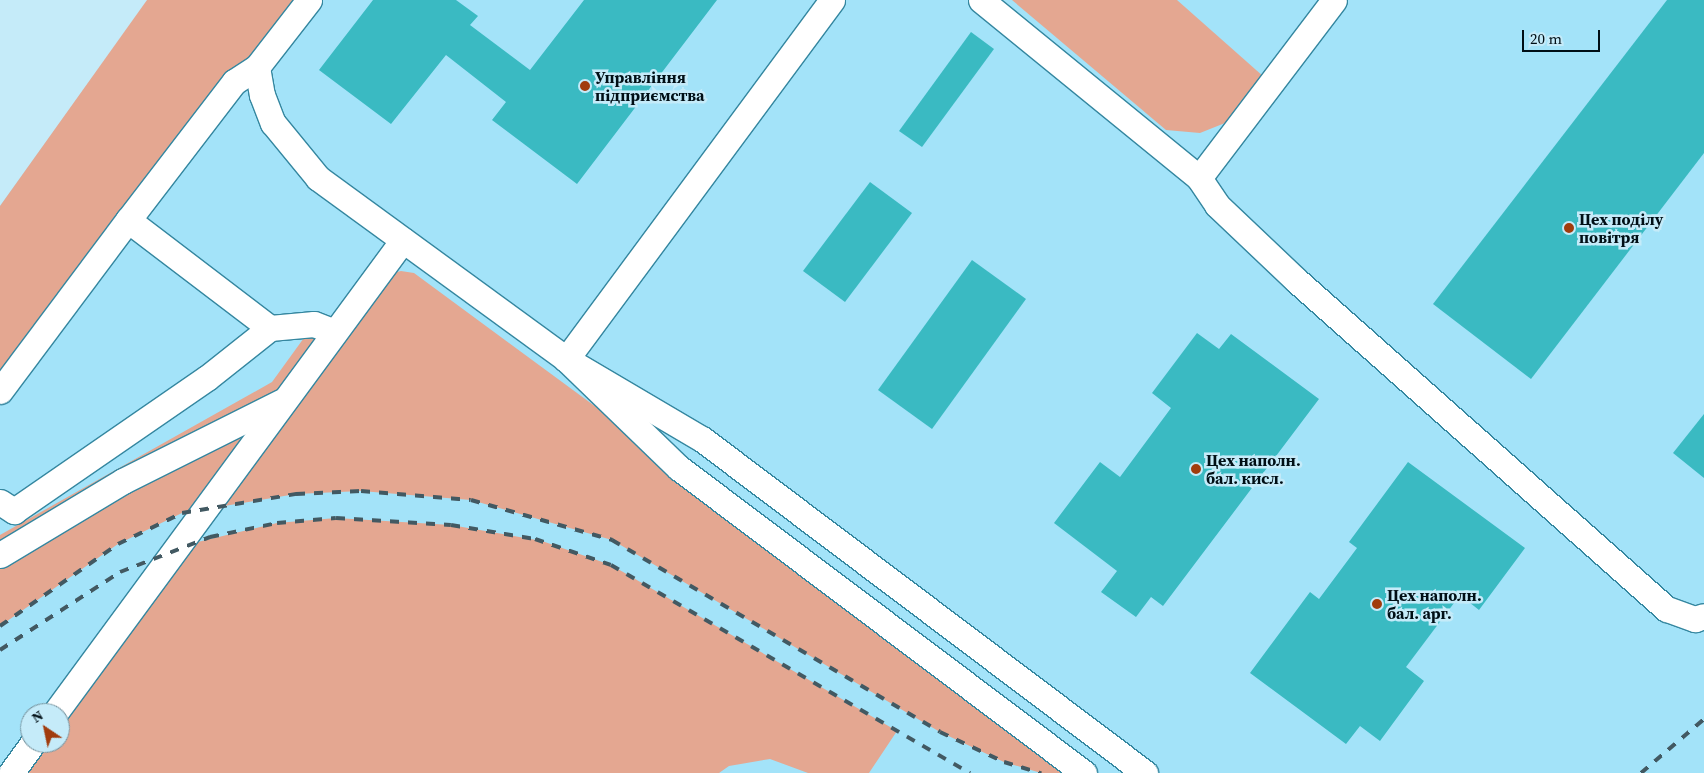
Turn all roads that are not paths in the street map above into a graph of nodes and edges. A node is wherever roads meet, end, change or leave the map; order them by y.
1 (309, 0) edge
2 (832, 0) edge
3 (981, 0) edge
4 (1334, 0) edge
5 (258, 67) junction
6 (1199, 178) junction
7 (128, 220) junction
8 (402, 240) junction
9 (270, 328) junction
10 (335, 332) junction
11 (566, 359) junction
12 (0, 391) edge
13 (285, 400) junction
14 (0, 502) edge
15 (0, 555) edge
16 (1704, 616) edge
17 (62, 703) edge
18 (26, 753) edge
19 (11, 773) edge
20 (1084, 773) edge
21 (1145, 773) edge

1 - 5 street
2 - 11 street
3 - 6 street
4 - 6 street
5 - 7 street
5 - 8 street
6 - 16 street
7 - 9 street
7 - 12 street
8 - 10 street
8 - 11 street
9 - 10 street
9 - 14 street
10 - 13 street
11 - 20 street
11 - 21 street
13 - 15 street
13 - 17 street
18 - 19 street

